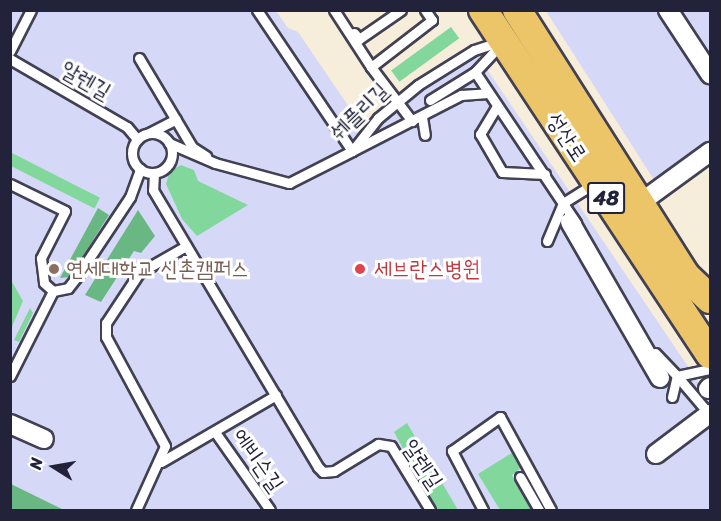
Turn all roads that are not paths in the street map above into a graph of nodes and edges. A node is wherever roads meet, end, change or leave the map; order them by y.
1 (31, 10) edge
2 (257, 10) edge
3 (334, 10) edge
4 (340, 10) edge
5 (401, 10) edge
6 (424, 10) edge
7 (483, 10) edge
8 (668, 10) edge
9 (514, 26) edge
10 (10, 51) edge
11 (139, 58) dead end
12 (10, 59) edge
13 (371, 67) junction
14 (475, 72) junction
15 (711, 74) edge
16 (488, 93) junction
17 (398, 100) junction
18 (430, 100) dead end
19 (497, 106) junction
20 (422, 117) junction
21 (176, 119) junction
22 (412, 121) junction
23 (149, 133) junction
24 (425, 135) dead end
25 (137, 139) junction
26 (169, 143) junction
27 (352, 151) junction
28 (711, 152) edge
29 (215, 163) junction
30 (140, 170) junction
31 (154, 173) junction
32 (545, 174) junction
33 (596, 183) junction
34 (10, 184) edge
35 (563, 203) junction
36 (640, 203) junction
37 (570, 222) dead end
38 (547, 241) dead end
39 (186, 246) junction
40 (686, 276) junction
41 (53, 291) junction
42 (711, 299) edge
43 (711, 313) edge
44 (711, 354) edge
45 (711, 369) edge
46 (10, 376) edge
47 (669, 377) junction
48 (276, 395) junction
49 (672, 397) dead end
50 (710, 414) edge
51 (10, 424) edge
52 (215, 432) junction
53 (44, 439) dead end
54 (656, 454) dead end
55 (161, 462) junction
56 (520, 477) dead end
57 (136, 510) edge
58 (270, 510) edge
59 (430, 510) edge
60 (483, 510) edge
61 (539, 510) edge
62 (552, 510) edge

1 - 10 lane
2 - 27 lane
3 - 13 lane
4 - 5 lane
6 - 13 lane
7 - 9 main road, 성산로 / 48
8 - 15 street
9 - 14 lane
9 - 17 lane, 쉐플리길
9 - 33 main road, 성산로 / 48
9 - 36 main road, 성산로 / 48
11 - 21 lane
12 - 25 lane, 알렌길
13 - 17 lane
14 - 16 lane
14 - 18 lane
16 - 19 lane
16 - 20 lane
17 - 22 lane
17 - 27 lane, 쉐플리길
19 - 32 lane
19 - 32 lane
20 - 22 lane
20 - 24 lane
21 - 23 lane
21 - 29 lane
22 - 27 lane
23 - 25 lane
23 - 26 lane
25 - 30 lane
26 - 29 lane, 쉐플리길
26 - 31 lane
27 - 29 lane, 쉐플리길
28 - 36 street
30 - 31 lane
30 - 41 lane
31 - 39 lane
32 - 35 lane
33 - 35 lane
33 - 44 main road, 성산로 / 48
34 - 41 lane
35 - 38 lane
35 - 47 lane
36 - 40 main road, 성산로 / 48
37 - 47 street
39 - 48 lane
39 - 55 lane
40 - 42 main road, 성산로 / 48
40 - 43 lane
41 - 46 lane
45 - 47 lane
47 - 49 lane
47 - 50 lane
48 - 52 lane
48 - 59 lane, 알렌길
50 - 54 street
51 - 53 street
52 - 55 lane
52 - 58 lane, 에비슨길
55 - 57 lane
56 - 61 lane
60 - 62 lane

